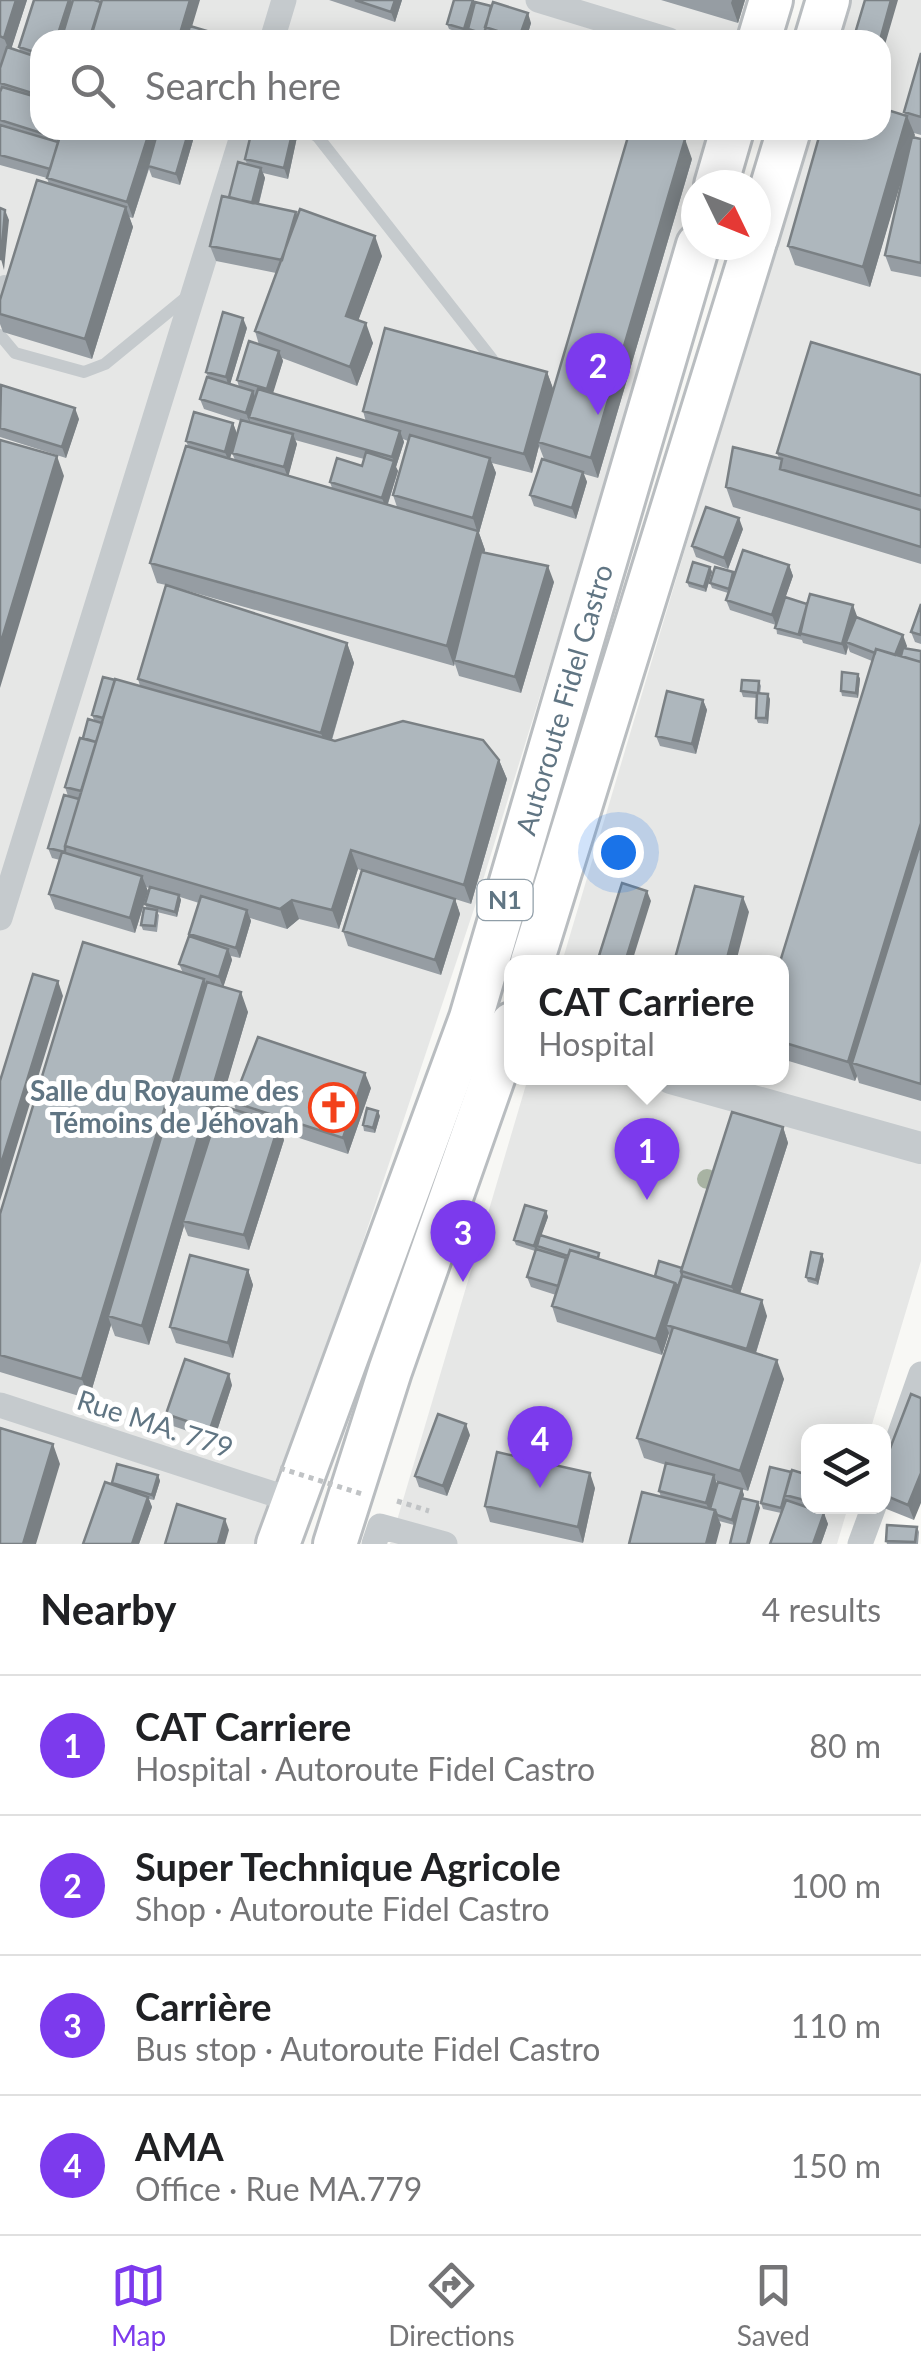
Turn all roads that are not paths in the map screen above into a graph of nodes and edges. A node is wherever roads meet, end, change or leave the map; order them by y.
1 (284, 0) edge
2 (538, 0) edge
3 (770, 0) edge
4 (828, 0) edge
5 (275, 30) edge
6 (636, 30) edge
7 (762, 30) edge
8 (819, 30) edge
9 (241, 140) edge
10 (320, 140) edge
11 (729, 140) edge
12 (786, 140) edge
13 (720, 170) edge
14 (771, 189) edge
15 (694, 260) edge
16 (749, 260) edge
17 (4, 281) edge
18 (190, 294) junction
19 (0, 296) edge
20 (0, 335) edge
21 (492, 358) edge
22 (0, 918) edge
23 (534, 955) edge
24 (504, 1050) edge
25 (697, 1085) edge
26 (921, 1148) edge
27 (921, 1374) edge
28 (0, 1404) edge
29 (891, 1459) edge
30 (286, 1484) junction
31 (871, 1514) edge
32 (377, 1535) edge
33 (278, 1544) edge
34 (336, 1544) edge
35 (446, 1544) edge
36 (860, 1544) edge

1 - 5 street
2 - 6 street
3 - 7 highway
4 - 8 highway
9 - 18 street
10 - 21 lane
11 - 13 highway
12 - 14 highway, Autoroute Fidel Castro / N1
15 - 30 highway, Autoroute Fidel Castro / N1
16 - 23 highway, Autoroute Fidel Castro / N1
17 - 19 lane
18 - 20 lane
18 - 22 street
24 - 34 highway
25 - 26 street
27 - 29 street
28 - 30 street, Rue MA. 779
30 - 33 highway, Autoroute Fidel Castro / N1
31 - 36 street
32 - 35 street

